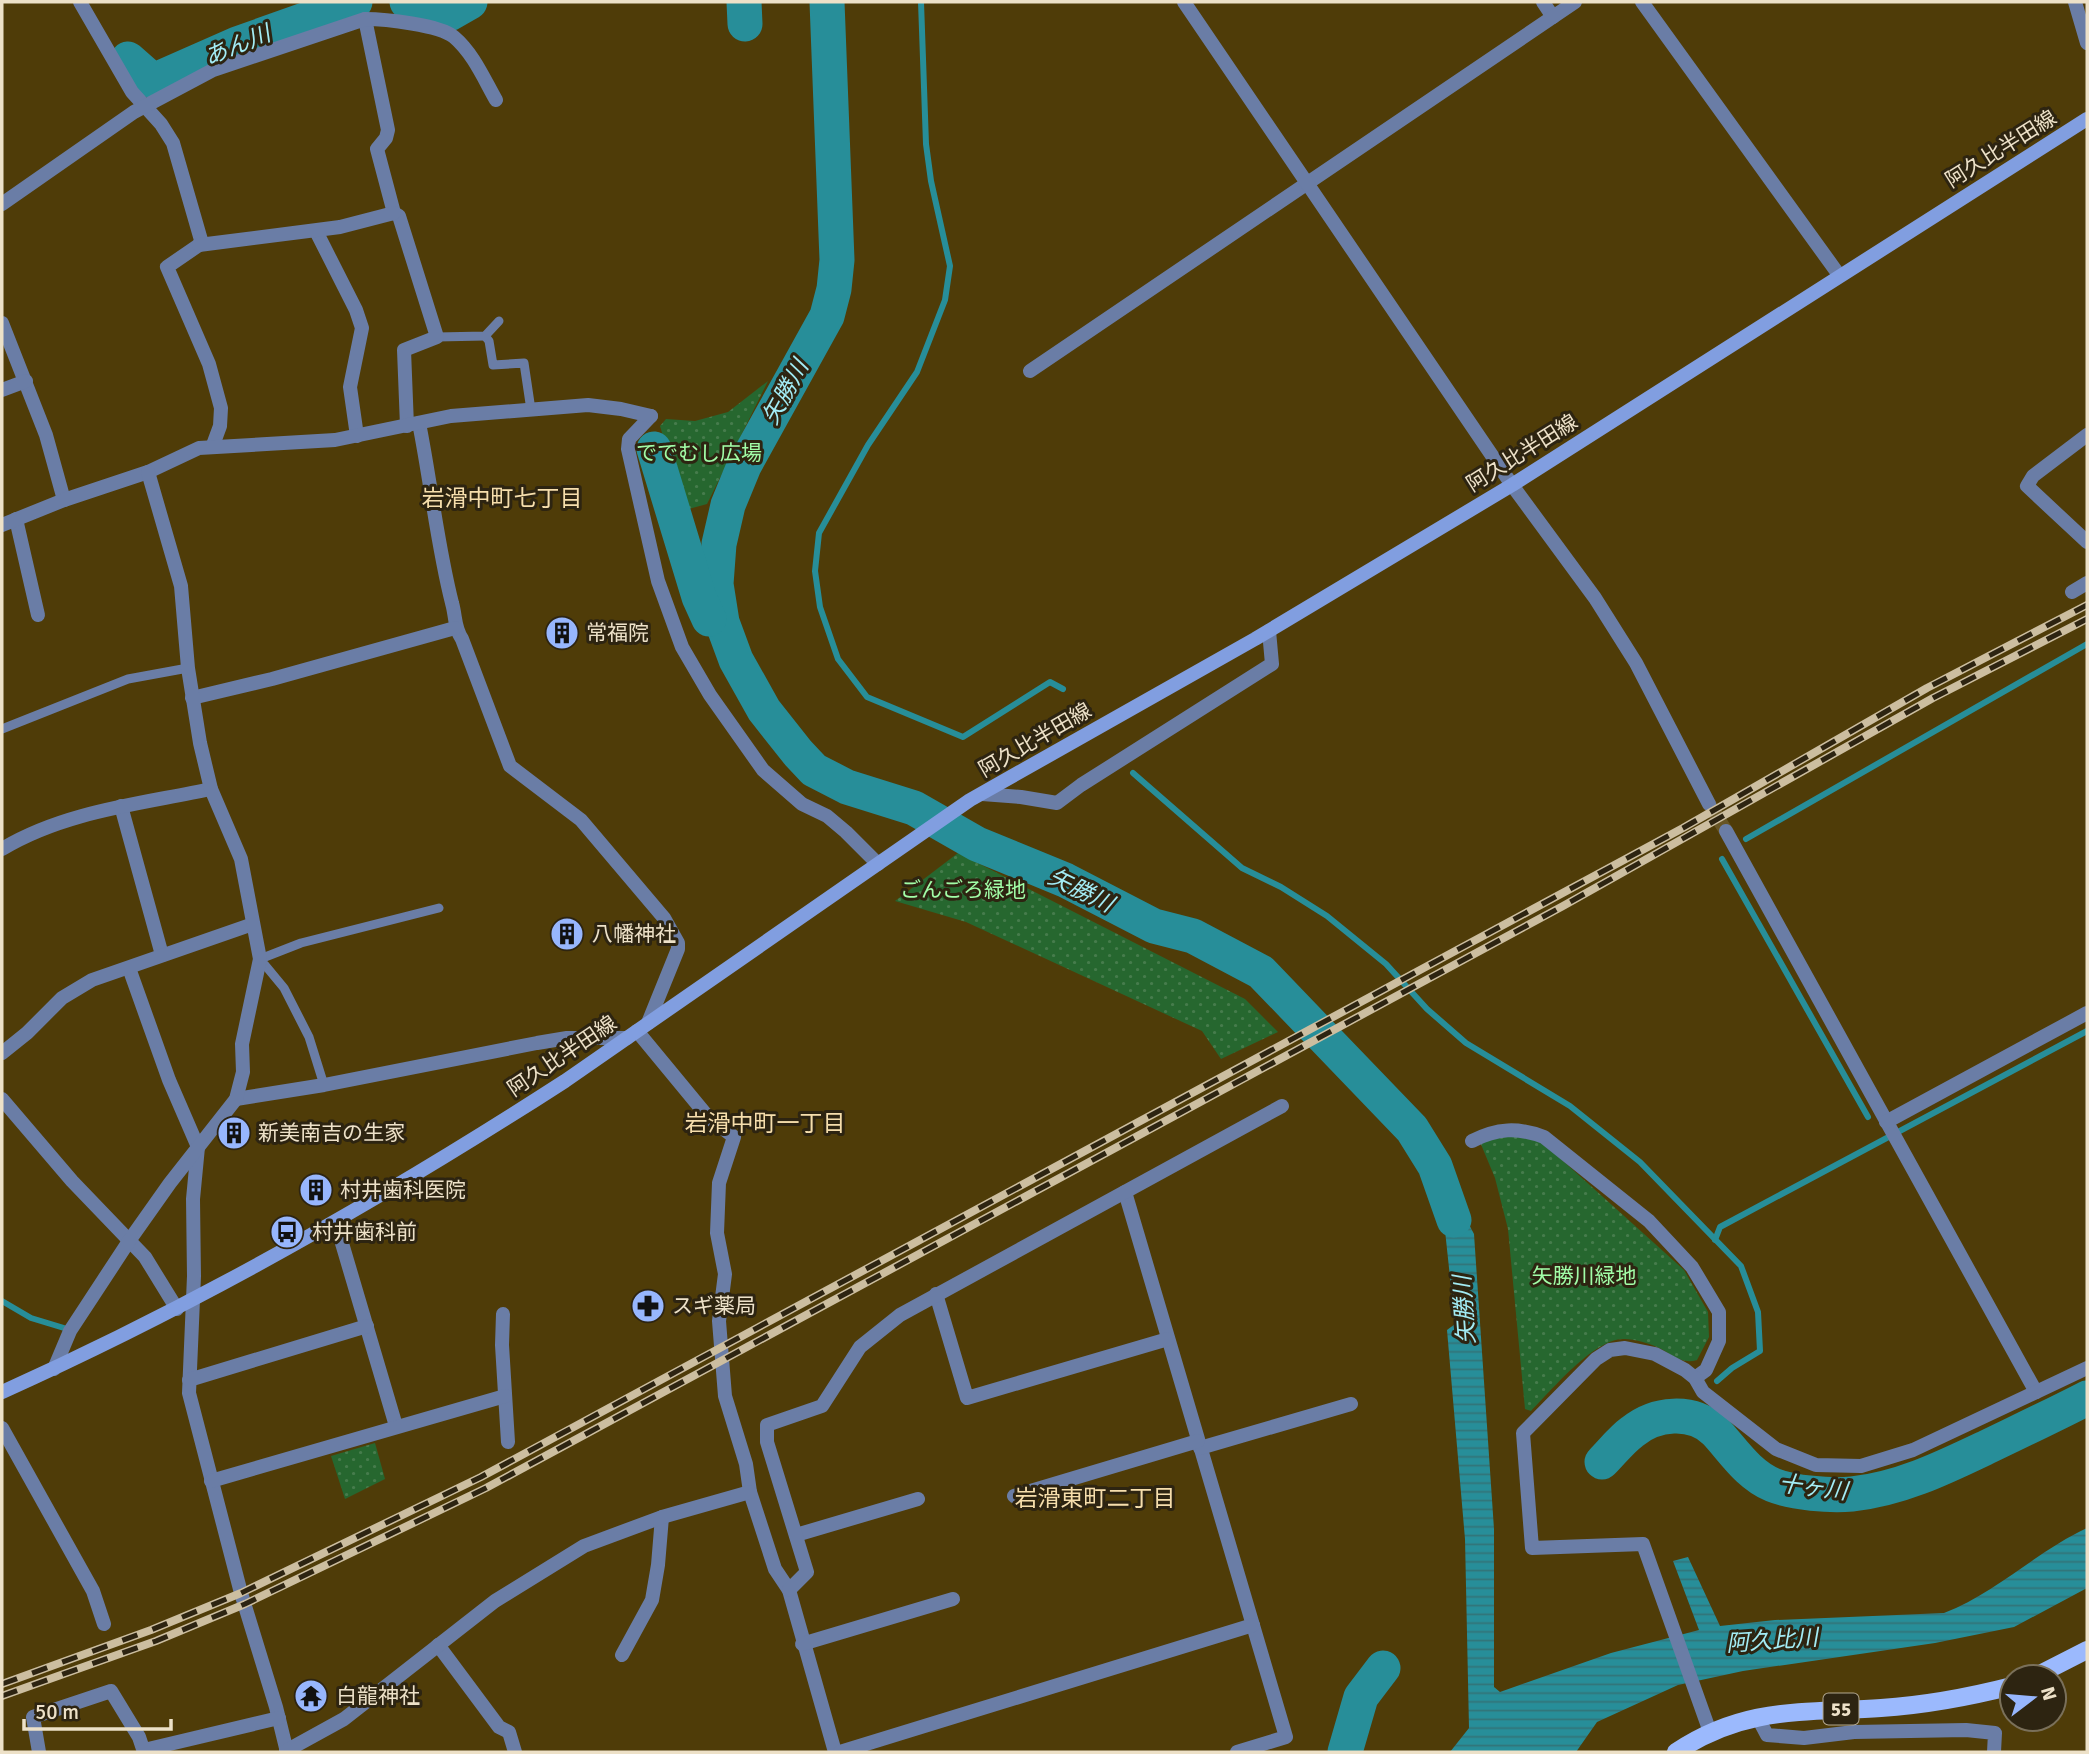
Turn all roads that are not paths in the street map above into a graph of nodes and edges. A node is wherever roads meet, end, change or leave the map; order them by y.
1 (80, 2) edge
2 (1184, 2) edge
3 (1543, 2) edge
4 (1575, 2) edge
5 (1642, 2) edge
6 (2074, 2) edge
7 (1553, 17) junction
8 (365, 19) junction
9 (2087, 43) edge
10 (496, 100) dead end
11 (145, 106) junction
12 (2087, 119) edge
13 (1307, 183) junction
14 (2, 204) edge
15 (394, 213) junction
16 (316, 231) junction
17 (199, 245) junction
18 (1839, 275) junction
19 (499, 321) dead end
20 (3, 329) edge
21 (485, 336) junction
22 (438, 337) junction
23 (1030, 371) dead end
24 (26, 381) junction
25 (2, 390) edge
26 (531, 410) junction
27 (413, 424) junction
28 (2087, 435) edge
29 (357, 436) junction
30 (213, 445) junction
31 (148, 472) junction
32 (1512, 485) junction
33 (64, 500) junction
34 (16, 519) junction
35 (2, 525) edge
36 (2087, 542) edge
37 (2087, 583) edge
38 (2072, 592) dead end
39 (38, 615) dead end
40 (455, 628) junction
41 (1269, 631) junction
42 (188, 668) junction
43 (192, 698) junction
44 (2, 729) edge
45 (211, 789) junction
46 (976, 797) junction
47 (1709, 804) tunnel mouth
48 (121, 806) junction
49 (1726, 831) tunnel mouth
50 (2, 849) edge
51 (878, 864) junction
52 (439, 908) dead end
53 (253, 924) junction
54 (162, 955) junction
55 (260, 959) junction
56 (129, 968) junction
57 (2087, 1013) edge
58 (637, 1031) junction
59 (2, 1053) edge
60 (324, 1085) junction
61 (2, 1099) edge
62 (236, 1099) junction
63 (1282, 1106) dead end
64 (1886, 1122) junction
65 (1472, 1141) dead end
66 (198, 1147) junction
67 (1125, 1192) junction
68 (336, 1223) junction
69 (129, 1241) junction
70 (936, 1294) junction
71 (192, 1302) junction
72 (177, 1309) junction
73 (503, 1314) dead end
74 (367, 1326) junction
75 (1168, 1339) junction
76 (2087, 1368) edge
77 (54, 1369) junction
78 (1695, 1378) junction
79 (189, 1380) junction
80 (2, 1392) edge
81 (2036, 1392) junction
82 (505, 1395) junction
83 (1351, 1404) dead end
84 (396, 1426) junction
85 (2, 1428) edge
86 (509, 1442) dead end
87 (1199, 1444) junction
88 (211, 1481) junction
89 (750, 1492) junction
90 (1014, 1496) dead end
91 (918, 1499) dead end
92 (663, 1517) junction
93 (796, 1535) junction
94 (789, 1590) junction
95 (953, 1599) dead end
96 (104, 1624) dead end
97 (1253, 1625) junction
98 (802, 1644) junction
99 (438, 1645) junction
100 (2087, 1650) edge
101 (622, 1655) dead end
102 (2061, 1663) edge
103 (1998, 1690) edge
104 (1757, 1716) junction
105 (279, 1718) junction
106 (1710, 1731) junction
107 (144, 1751) edge
108 (39, 1752) edge
109 (286, 1752) edge
110 (515, 1752) edge
111 (837, 1752) edge
112 (1237, 1752) edge
113 (1676, 1752) edge
114 (1994, 1752) edge

1 - 11 street
2 - 13 street
3 - 7 street
4 - 7 street
5 - 18 street
6 - 9 street
7 - 13 street
8 - 10 street
8 - 11 street
8 - 15 street
11 - 14 street
11 - 17 street
12 - 18 main road, 阿久比半田線
13 - 23 street
13 - 32 street
15 - 16 street
15 - 22 street
16 - 17 street
16 - 29 street
17 - 30 street
18 - 32 main road, 阿久比半田線
19 - 21 lane
20 - 24 street
21 - 22 lane
21 - 26 lane
22 - 27 street
24 - 25 street
24 - 33 street
26 - 27 street
26 - 51 street
27 - 29 street
27 - 40 street
28 - 36 street
29 - 30 street
30 - 31 street
31 - 33 street
31 - 42 street
32 - 41 main road, 阿久比半田線
32 - 47 street
33 - 34 street
34 - 35 street
34 - 39 street
37 - 38 street
40 - 43 street
40 - 58 street
41 - 46 main road, 阿久比半田線
41 - 46 street
42 - 43 street
42 - 44 lane
43 - 45 street
45 - 48 street
45 - 53 street
46 - 51 main road, 阿久比半田線
48 - 50 street
48 - 54 street
49 - 64 street
51 - 58 main road, 阿久比半田線
52 - 55 lane
53 - 54 street
53 - 55 street
54 - 56 street
55 - 60 lane
55 - 62 street
56 - 59 street
56 - 66 street
57 - 64 street
58 - 60 street
58 - 68 main road, 阿久比半田線
58 - 89 street
60 - 62 street
61 - 69 street
62 - 66 street
63 - 67 street
64 - 81 street
65 - 78 street
66 - 69 street
66 - 71 street
67 - 70 street
67 - 75 street
68 - 71 main road, 阿久比半田線
68 - 74 street
69 - 72 street
69 - 77 street
70 - 75 street
70 - 93 street
71 - 72 main road, 阿久比半田線
71 - 79 street
72 - 77 main road, 阿久比半田線
73 - 82 street
74 - 79 street
74 - 84 street
75 - 87 street
76 - 81 street
77 - 80 main road, 阿久比半田線
78 - 81 street
78 - 106 street
79 - 88 street
82 - 84 street
82 - 86 street
83 - 87 street
84 - 88 street
85 - 96 street
87 - 90 street
87 - 97 street
88 - 105 street
89 - 92 street
89 - 94 street
91 - 93 street
92 - 99 street
92 - 101 street
93 - 94 street
94 - 98 street
95 - 98 street
97 - 111 street
97 - 112 street
98 - 111 street
99 - 109 street
99 - 110 street
100 - 102 main road
103 - 104 main road, 55
104 - 106 main road, 55
104 - 114 street
105 - 107 street
105 - 109 street
106 - 113 main road, 55
107 - 108 street

